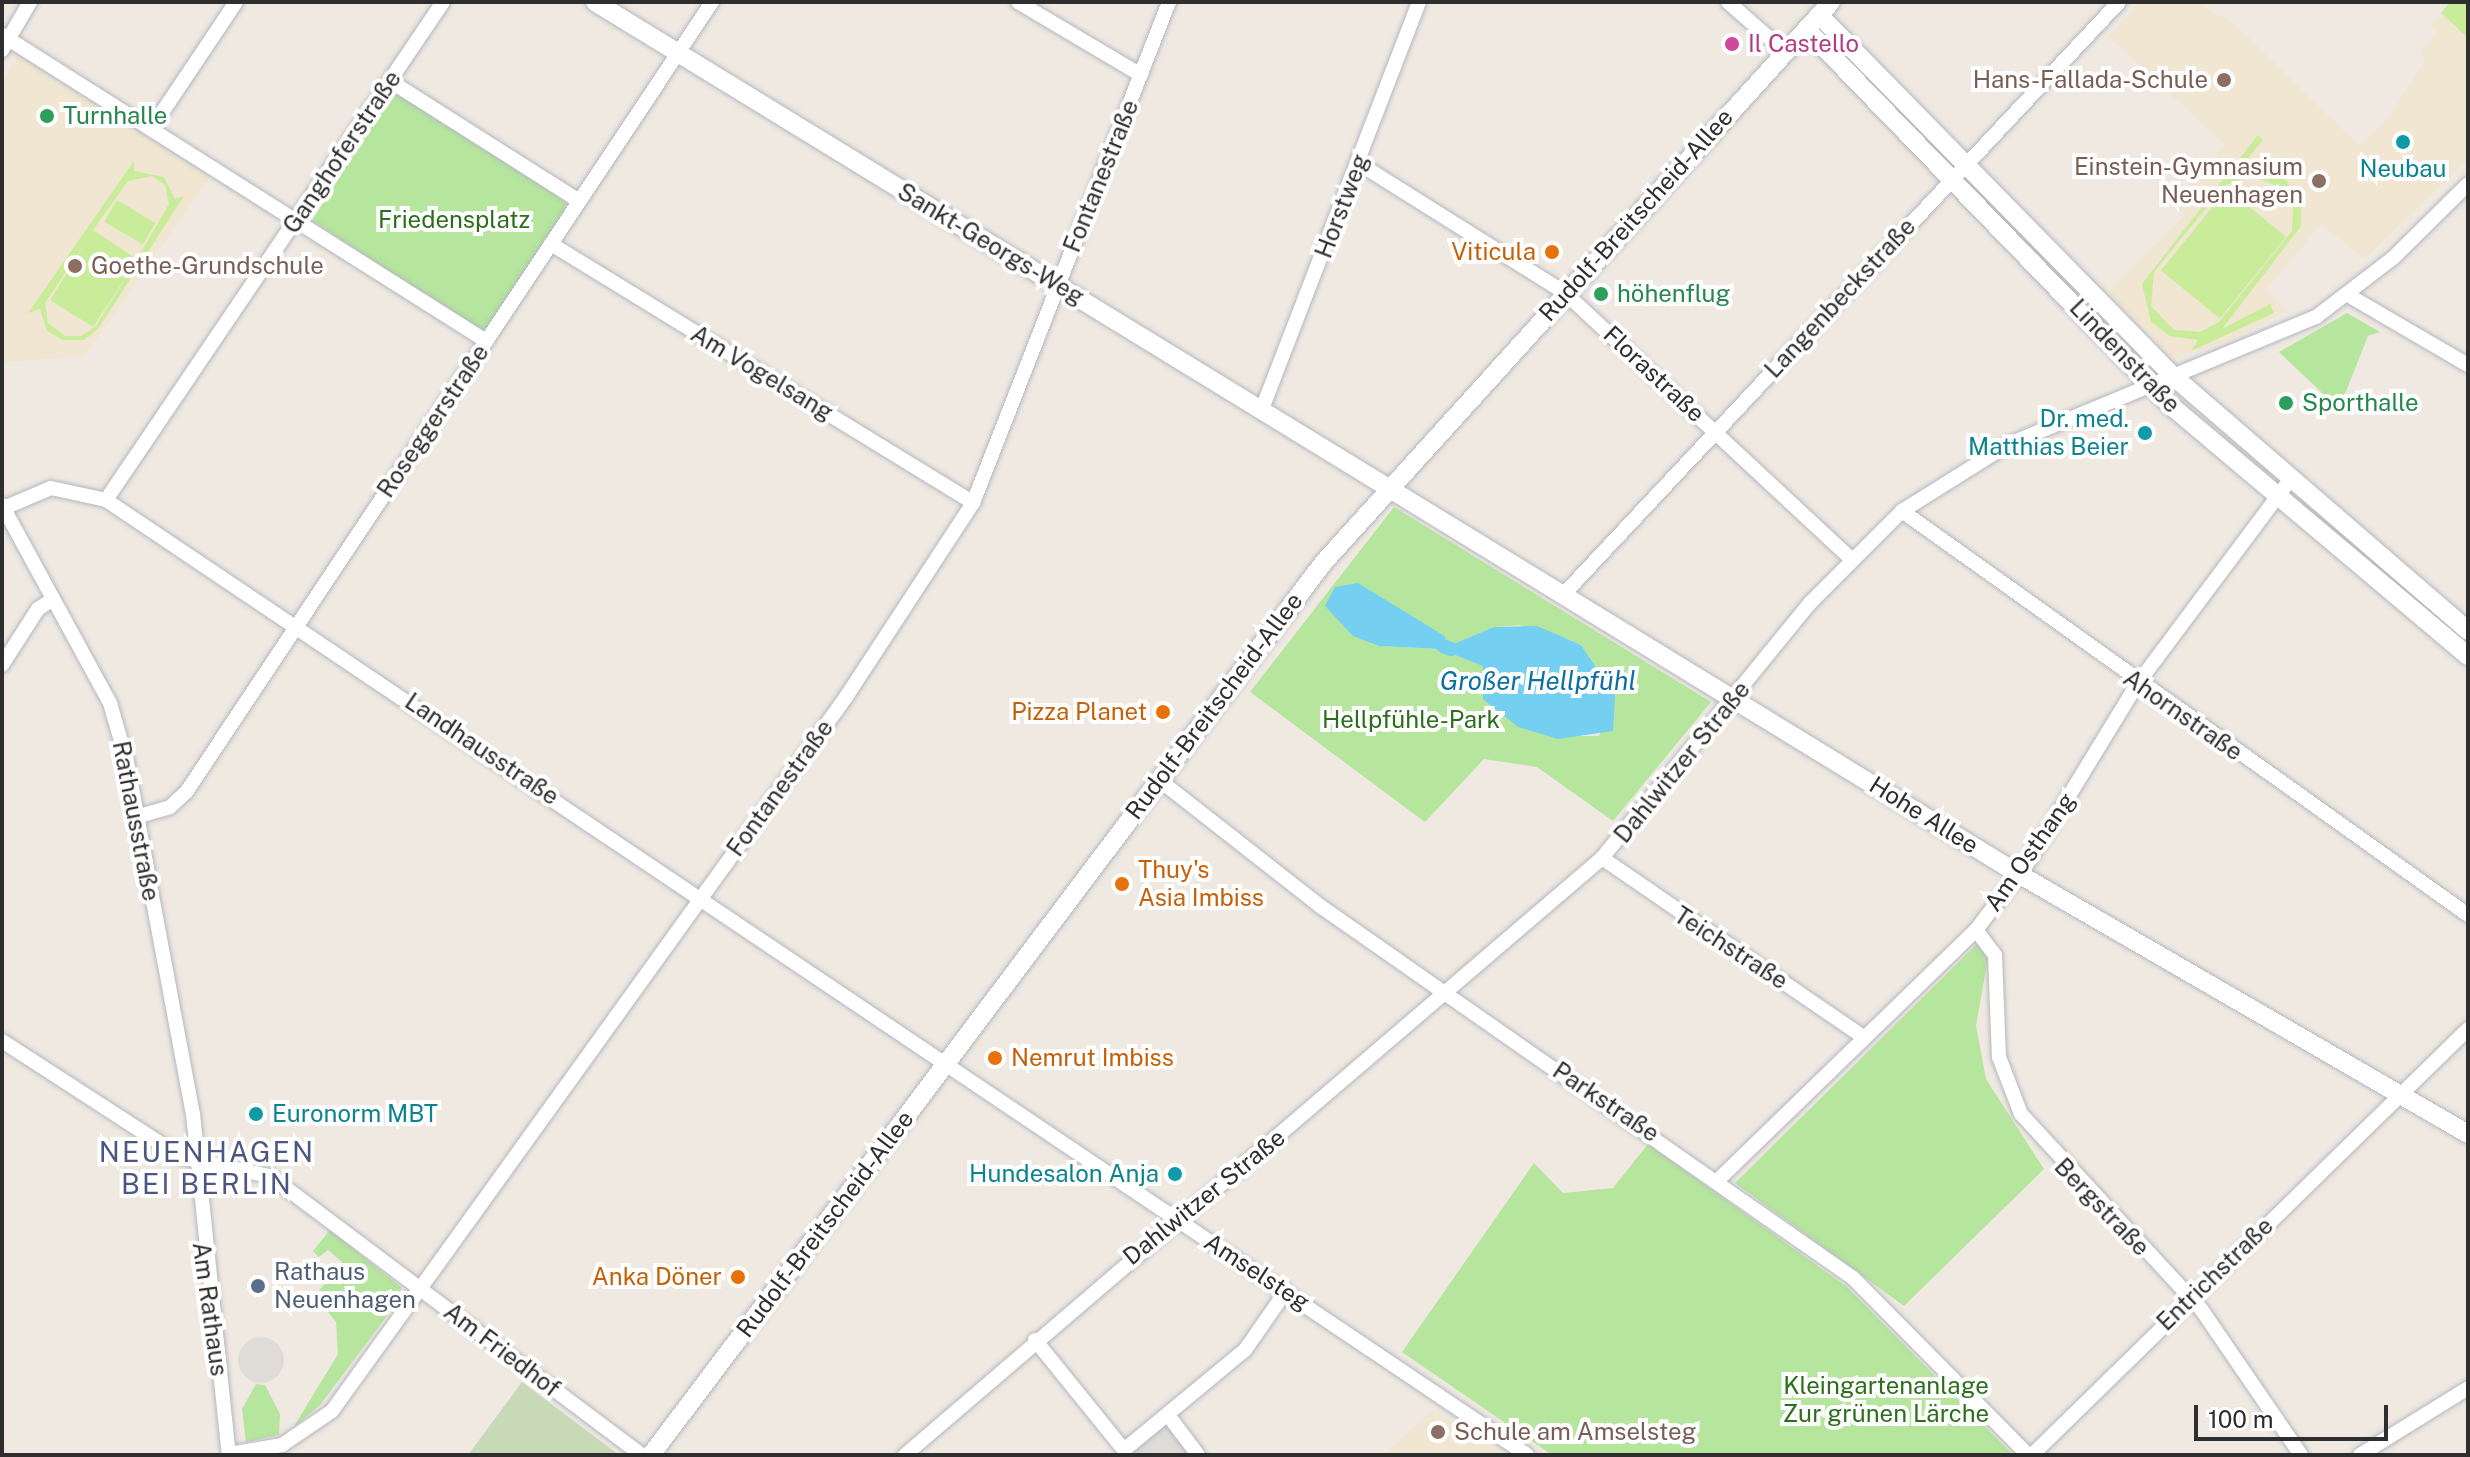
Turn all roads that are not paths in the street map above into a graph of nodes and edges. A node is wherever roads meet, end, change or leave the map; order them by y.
1 (30, 2) edge
2 (236, 2) edge
3 (443, 2) edge
4 (595, 2) edge
5 (712, 2) edge
6 (1018, 2) edge
7 (1169, 2) edge
8 (1419, 2) edge
9 (1728, 2) edge
10 (2119, 2) edge
11 (1819, 16) edge
12 (4, 41) edge
13 (1785, 52) junction
14 (678, 53) junction
15 (1141, 75) junction
16 (390, 81) junction
17 (151, 129) junction
18 (1358, 163) junction
19 (1966, 164) junction
20 (1953, 178) junction
21 (2468, 184) edge
22 (579, 201) junction
23 (295, 220) junction
24 (551, 244) junction
25 (1058, 285) junction
26 (1565, 293) junction
27 (2348, 295) junction
28 (486, 341) junction
29 (2468, 365) edge
30 (2173, 376) junction
31 (2152, 385) junction
32 (1262, 409) junction
33 (1714, 430) junction
34 (1388, 486) junction
35 (2283, 488) junction
36 (106, 500) junction
37 (973, 503) junction
38 (3, 506) edge
39 (1902, 511) junction
40 (1850, 558) junction
41 (1563, 595) junction
42 (53, 599) junction
43 (296, 626) junction
44 (2468, 631) edge
45 (2468, 656) edge
46 (2, 665) edge
47 (2138, 683) junction
48 (1735, 699) junction
49 (1158, 779) junction
50 (136, 817) junction
51 (1602, 858) junction
52 (2017, 873) junction
53 (702, 895) junction
54 (2468, 915) edge
55 (1976, 930) junction
56 (1447, 995) junction
57 (2468, 1029) edge
58 (1862, 1036) junction
59 (2, 1041) edge
60 (948, 1060) junction
61 (2399, 1094) junction
62 (2468, 1134) edge
63 (195, 1163) junction
64 (1719, 1179) junction
65 (1175, 1219) junction
66 (421, 1291) junction
67 (1286, 1291) junction
68 (2191, 1298) junction
69 (1035, 1340) junction
70 (2468, 1388) edge
71 (1168, 1415) junction
72 (1126, 1453) edge
73 (229, 1455) edge
74 (642, 1455) edge
75 (651, 1455) edge
76 (905, 1455) edge
77 (1198, 1455) edge
78 (1527, 1455) edge
79 (2030, 1455) edge
80 (2301, 1455) edge
81 (2360, 1455) edge

1 - 12 street
2 - 17 street
3 - 16 street, Ganghoferstraße
4 - 14 street, Sankt-Georgs-Weg
5 - 14 street, Roseggerstraße
6 - 15 street
7 - 15 street, Fontanestraße
8 - 18 street, Horstweg
9 - 13 street
10 - 19 street, Langenbeckstraße
11 - 13 street, Rudolf-Breitscheid-Allee
11 - 19 street, Lindenstraße
11 - 20 street, Lindenstraße
12 - 17 street
13 - 26 street, Rudolf-Breitscheid-Allee
14 - 22 street, Roseggerstraße
14 - 25 street, Sankt-Georgs-Weg
15 - 25 street, Fontanestraße
16 - 22 street
16 - 23 street, Ganghoferstraße
17 - 23 street
18 - 26 street, Florastraße
18 - 32 street, Horstweg
19 - 20 street, Langenbeckstraße
19 - 30 street, Lindenstraße
20 - 31 street, Lindenstraße
20 - 33 street, Langenbeckstraße
21 - 27 street, Dahlwitzer Straße
22 - 24 street, Roseggerstraße
23 - 28 street
23 - 36 street, Ganghoferstraße
24 - 28 street, Roseggerstraße
24 - 37 street, Am Vogelsang
25 - 32 street, Sankt-Georgs-Weg
25 - 37 street, Fontanestraße
26 - 33 street, Florastraße
26 - 34 street, Rudolf-Breitscheid-Allee
27 - 29 street
27 - 30 street, Dahlwitzer Straße
28 - 43 street, Roseggerstraße
30 - 31 street, Dahlwitzer Straße
30 - 35 street, Lindenstraße
31 - 35 street, Lindenstraße
31 - 39 street, Dahlwitzer Straße
32 - 34 street, Sankt-Georgs-Weg
33 - 40 street, Florastraße
33 - 41 street, Langenbeckstraße
34 - 41 street, Hohe Allee
34 - 49 street, Rudolf-Breitscheid-Allee
35 - 44 street, Lindenstraße
35 - 45 street, Lindenstraße
35 - 47 street, Am Osthang
36 - 38 street, Landhausstraße
36 - 43 street, Landhausstraße
37 - 53 street, Fontanestraße
38 - 42 street, Rathausstraße
39 - 40 street, Dahlwitzer Straße
39 - 47 street, Ahornstraße
40 - 48 street, Dahlwitzer Straße
41 - 48 street, Hohe Allee
42 - 46 street
42 - 50 street, Rathausstraße
43 - 50 street, Roseggerstraße
43 - 53 street, Landhausstraße
47 - 52 street, Am Osthang
47 - 54 street, Ahornstraße
48 - 51 street, Dahlwitzer Straße
48 - 52 street, Hohe Allee
49 - 56 street, Parkstraße
49 - 60 street, Rudolf-Breitscheid-Allee
50 - 63 street, Rathausstraße
51 - 56 street, Dahlwitzer Straße
51 - 58 street, Teichstraße
52 - 55 street, Am Osthang
52 - 61 street, Hohe Allee
53 - 60 street, Landhausstraße
53 - 66 street, Fontanestraße
55 - 58 street, Am Osthang
55 - 68 street, Bergstraße
56 - 64 street, Parkstraße
56 - 65 street, Dahlwitzer Straße
57 - 61 street, Entrichstraße
58 - 64 street, Am Osthang
59 - 63 street
60 - 65 street, Amselsteg
60 - 75 street, Rudolf-Breitscheid-Allee
61 - 62 street, Hohe Allee
61 - 68 street, Entrichstraße
63 - 66 street, Am Friedhof
63 - 73 street, Am Rathaus
64 - 79 street, Parkstraße
65 - 67 street, Amselsteg
65 - 69 street, Dahlwitzer Straße
66 - 73 street, Fontanestraße
66 - 74 street, Am Friedhof
67 - 71 street
67 - 78 street, Amselsteg
68 - 79 street, Entrichstraße
68 - 80 street, Bergstraße
69 - 72 street
69 - 76 street, Dahlwitzer Straße
70 - 81 street
71 - 72 street
71 - 77 street

